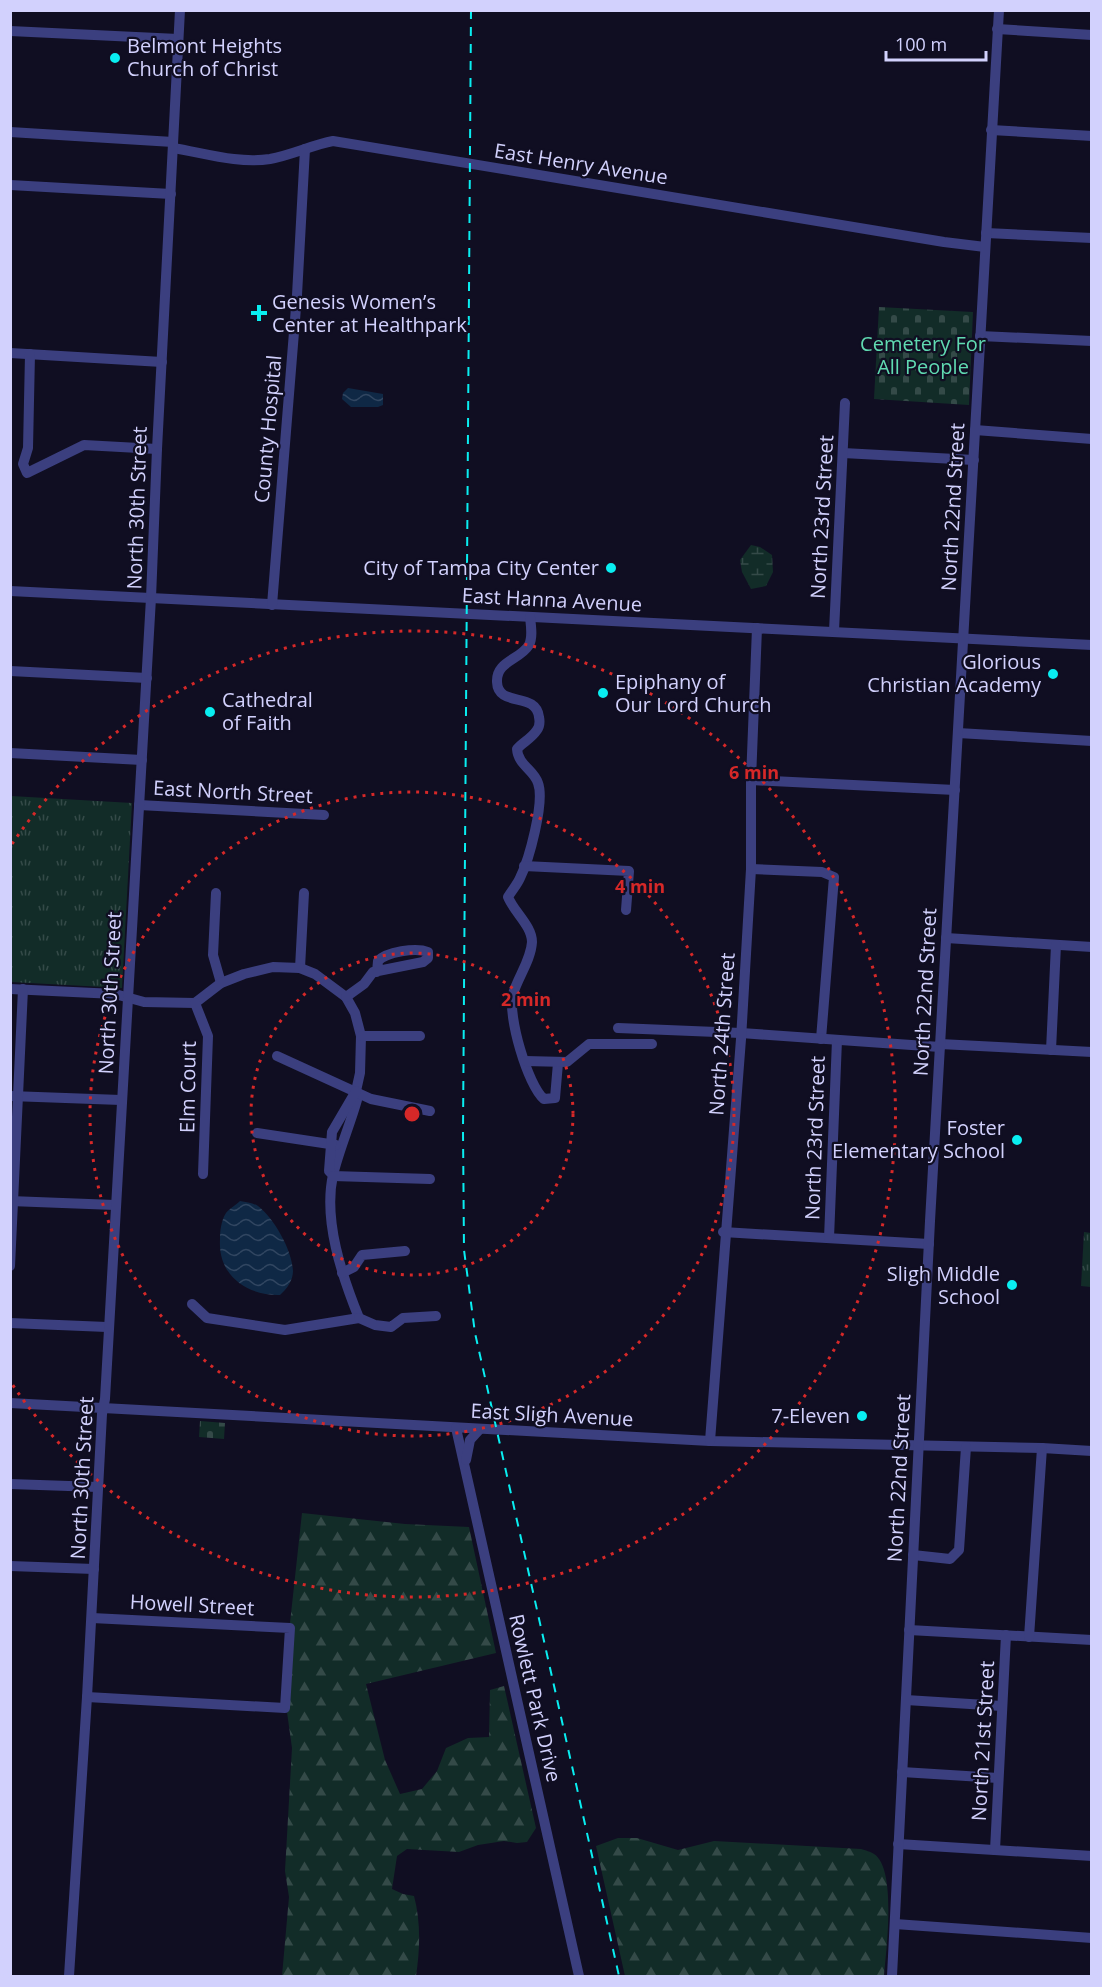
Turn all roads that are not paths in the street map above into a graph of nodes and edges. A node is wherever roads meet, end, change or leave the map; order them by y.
1 (180, 10) edge
2 (999, 10) edge
3 (998, 29) junction
4 (10, 31) edge
5 (1092, 35) edge
6 (178, 39) junction
7 (991, 130) junction
8 (10, 132) edge
9 (1092, 136) edge
10 (173, 145) junction
11 (305, 148) junction
12 (10, 185) edge
13 (171, 194) junction
14 (986, 233) junction
15 (1092, 238) edge
16 (985, 247) junction
17 (980, 336) junction
18 (1092, 341) edge
19 (10, 353) edge
20 (30, 354) junction
21 (162, 362) junction
22 (845, 404) dead end
23 (975, 430) junction
24 (1092, 439) edge
25 (157, 449) junction
26 (843, 453) junction
27 (974, 460) junction
28 (10, 591) edge
29 (151, 598) junction
30 (272, 605) junction
31 (530, 617) junction
32 (757, 628) junction
33 (834, 632) junction
34 (963, 638) junction
35 (1092, 645) edge
36 (10, 671) edge
37 (147, 678) junction
38 (958, 734) junction
39 (1092, 741) edge
40 (10, 753) edge
41 (142, 760) junction
42 (751, 780) junction
43 (954, 790) junction
44 (139, 805) junction
45 (324, 815) dead end
46 (524, 866) junction
47 (751, 869) junction
48 (304, 892) dead end
49 (216, 893) dead end
50 (626, 910) dead end
51 (946, 938) junction
52 (1056, 945) junction
53 (1092, 947) edge
54 (423, 962) dead end
55 (300, 968) junction
56 (221, 983) junction
57 (10, 989) edge
58 (23, 989) junction
59 (346, 997) junction
60 (128, 998) junction
61 (195, 1003) junction
62 (618, 1028) dead end
63 (741, 1033) junction
64 (361, 1036) junction
65 (420, 1036) dead end
66 (821, 1039) junction
67 (837, 1040) junction
68 (652, 1044) dead end
69 (940, 1046) junction
70 (1051, 1050) junction
71 (1092, 1052) edge
72 (277, 1056) dead end
73 (525, 1061) junction
74 (558, 1063) junction
75 (356, 1092) junction
76 (14, 1096) edge
77 (121, 1100) junction
78 (430, 1112) dead end
79 (257, 1133) dead end
80 (330, 1144) junction
81 (342, 1146) junction
82 (203, 1174) dead end
83 (333, 1176) junction
84 (430, 1179) dead end
85 (12, 1201) edge
86 (115, 1206) junction
87 (724, 1232) junction
88 (829, 1238) junction
89 (929, 1244) junction
90 (405, 1251) dead end
91 (10, 1266) edge
92 (342, 1273) junction
93 (192, 1304) dead end
94 (436, 1316) dead end
95 (359, 1318) junction
96 (10, 1323) edge
97 (107, 1327) junction
98 (10, 1403) edge
99 (104, 1407) junction
100 (456, 1428) junction
101 (480, 1429) junction
102 (710, 1441) junction
103 (918, 1446) junction
104 (966, 1447) junction
105 (1042, 1448) junction
106 (1092, 1451) edge
107 (465, 1466) junction
108 (10, 1484) edge
109 (98, 1487) junction
110 (913, 1555) junction
111 (10, 1566) edge
112 (94, 1569) junction
113 (92, 1618) junction
114 (909, 1630) junction
115 (1006, 1635) junction
116 (1029, 1637) junction
117 (1092, 1640) edge
118 (87, 1697) junction
119 (906, 1700) junction
120 (1002, 1706) junction
121 (902, 1772) junction
122 (998, 1778) junction
123 (898, 1844) junction
124 (995, 1850) junction
125 (1092, 1856) edge
126 (895, 1924) junction
127 (1092, 1938) edge
128 (69, 1977) edge
129 (579, 1977) edge
130 (892, 1977) edge

1 - 6 street, North 30th Street
2 - 3 street, North 22nd Street
3 - 5 street
3 - 7 street, North 22nd Street
4 - 6 street
6 - 10 street, North 30th Street
7 - 9 street
7 - 14 street, North 22nd Street
8 - 10 street, East Henry Avenue
10 - 11 street, East Henry Avenue
10 - 13 street, North 30th Street
11 - 16 street, East Henry Avenue
11 - 30 street, County Hospital
12 - 13 street
13 - 21 street, North 30th Street
14 - 15 street
14 - 16 street, North 22nd Street
16 - 17 street, North 22nd Street
17 - 18 street
17 - 23 street, North 22nd Street
19 - 20 street
20 - 21 street
20 - 25 street
21 - 25 street, North 30th Street
22 - 26 street, North 23rd Street
23 - 24 street
23 - 27 street, North 22nd Street
25 - 29 street, North 30th Street
26 - 27 street
26 - 33 street, North 23rd Street
27 - 34 street, North 22nd Street
28 - 29 street, East Hanna Avenue
29 - 30 street, East Hanna Avenue
29 - 37 street, North 30th Street
30 - 31 street, East Hanna Avenue
31 - 32 street, East Hanna Avenue
31 - 46 street
32 - 33 street, East Hanna Avenue
32 - 42 street, North 24th Street
33 - 34 street, East Hanna Avenue
34 - 35 street, East Hanna Avenue
34 - 38 street, North 22nd Street
36 - 37 street
37 - 41 street, North 30th Street
38 - 39 street
38 - 43 street, North 22nd Street
40 - 41 street
41 - 44 street, North 30th Street
42 - 43 street
42 - 47 street, North 24th Street
43 - 51 street, North 22nd Street
44 - 45 street, East North Street
44 - 60 street, North 30th Street
46 - 50 street
46 - 73 street
47 - 63 street, North 24th Street
47 - 66 street, North 23rd Street
48 - 55 street
49 - 56 street
51 - 52 street
51 - 69 street, North 22nd Street
52 - 53 street
52 - 70 street
54 - 59 street
55 - 56 street
55 - 59 street
56 - 61 street
57 - 58 street
58 - 60 street
58 - 76 street
59 - 64 street
60 - 61 street
60 - 77 street, North 30th Street
61 - 82 street, Elm Court
62 - 63 street
63 - 66 street
63 - 87 street, North 24th Street
64 - 65 street
64 - 75 street
66 - 67 street
67 - 69 street
67 - 88 street, North 23rd Street
68 - 74 street
69 - 70 street
69 - 89 street, North 22nd Street
70 - 71 street
72 - 75 street
73 - 74 street
73 - 74 street
75 - 78 street
75 - 80 street
75 - 81 street
76 - 77 street
76 - 85 street
77 - 86 street, North 30th Street
79 - 80 street
80 - 81 street
80 - 83 street
81 - 83 street
83 - 84 street
83 - 92 street
85 - 86 street
85 - 91 street
86 - 97 street, North 30th Street
87 - 88 street
87 - 102 street, North 24th Street
88 - 89 street
89 - 103 street, North 22nd Street
90 - 92 street
92 - 95 street
93 - 95 street
94 - 95 street
96 - 97 street
97 - 99 street, North 30th Street
98 - 99 street, East Sligh Avenue
99 - 100 street, East Sligh Avenue
99 - 109 street, North 30th Street
100 - 101 street, East Sligh Avenue
100 - 107 street, Rowlett Park Drive
101 - 102 street, East Sligh Avenue
101 - 107 street
102 - 103 street, East Sligh Avenue
103 - 104 street, East Sligh Avenue
103 - 110 street, North 22nd Street
104 - 105 street, East Sligh Avenue
104 - 110 street
105 - 106 street, East Sligh Avenue
105 - 116 street
107 - 129 street, Rowlett Park Drive
108 - 109 street
109 - 112 street, North 30th Street
110 - 114 street, North 22nd Street
111 - 112 street
112 - 113 street, North 30th Street
113 - 118 street, North 30th Street
113 - 118 street, Howell Street
114 - 115 street
114 - 119 street, North 22nd Street
115 - 116 street
115 - 120 street, North 21st Street
116 - 117 street
118 - 128 street, North 30th Street
119 - 120 street
119 - 121 street, North 22nd Street
120 - 122 street, North 21st Street
121 - 122 street
121 - 123 street, North 22nd Street
122 - 124 street, North 21st Street
123 - 124 street
123 - 126 street, North 22nd Street
124 - 125 street
126 - 127 street
126 - 130 street, North 22nd Street

